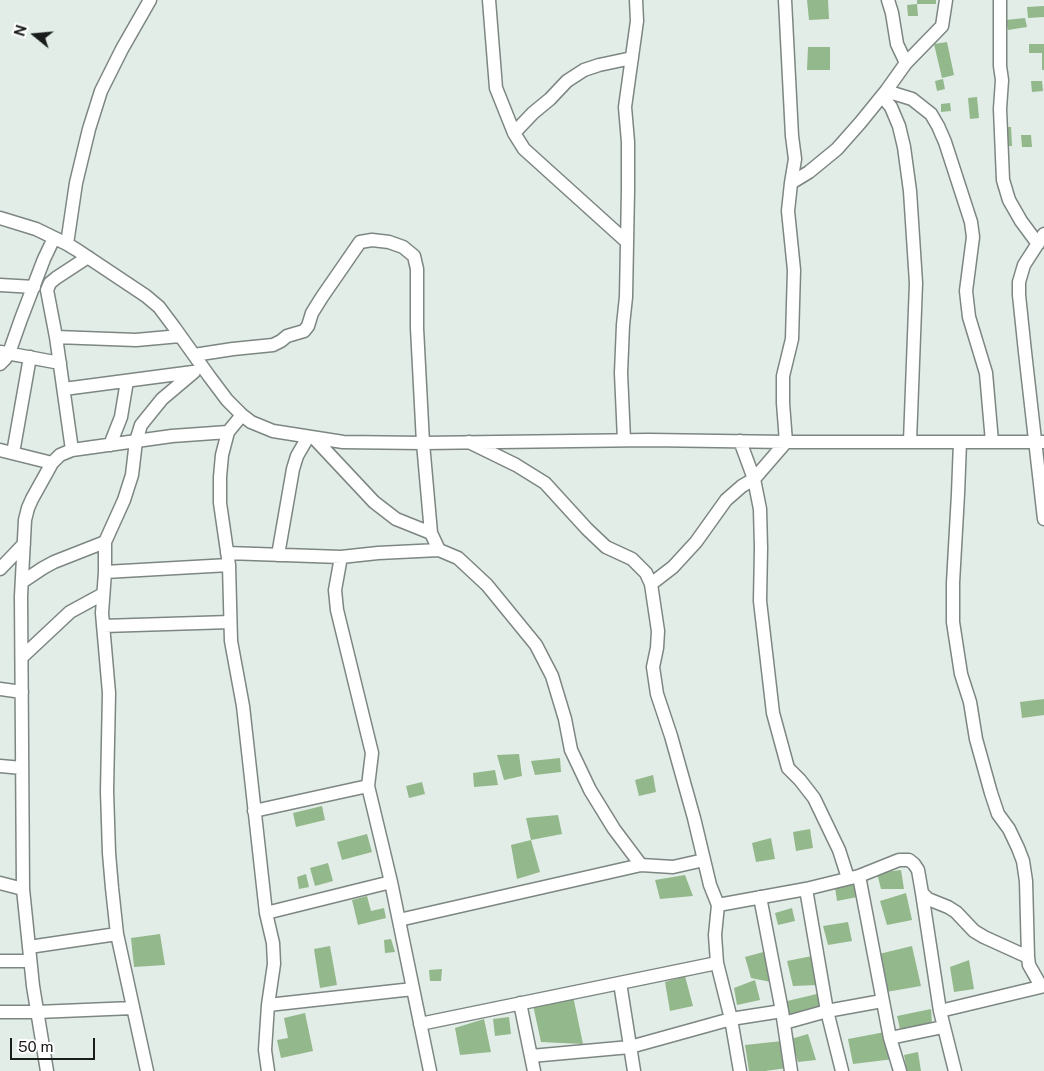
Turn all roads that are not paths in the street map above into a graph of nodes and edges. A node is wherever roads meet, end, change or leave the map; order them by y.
1 (150, 0) edge
2 (489, 0) edge
3 (638, 0) edge
4 (785, 0) edge
5 (888, 0) edge
6 (946, 0) edge
7 (1000, 0) edge
8 (632, 58) junction
9 (906, 62) junction
10 (884, 94) junction
11 (514, 133) junction
12 (791, 183) junction
13 (0, 218) edge
14 (54, 238) junction
15 (1041, 239) edge
16 (627, 242) junction
17 (66, 244) junction
18 (88, 257) junction
19 (0, 285) edge
20 (34, 287) junction
21 (180, 336) junction
22 (56, 337) junction
23 (5, 352) edge
24 (194, 356) junction
25 (30, 357) junction
26 (60, 363) junction
27 (0, 364) edge
28 (199, 372) junction
29 (127, 381) junction
30 (64, 389) junction
31 (242, 415) junction
32 (228, 432) junction
33 (311, 438) junction
34 (624, 440) junction
35 (136, 441) junction
36 (740, 441) junction
37 (423, 442) junction
38 (468, 442) junction
39 (786, 442) junction
40 (910, 442) junction
41 (960, 442) junction
42 (992, 442) junction
43 (1039, 442) edge
44 (110, 445) junction
45 (0, 450) edge
46 (72, 450) junction
47 (13, 453) junction
48 (52, 463) junction
49 (754, 479) junction
50 (1044, 519) edge
51 (431, 533) junction
52 (105, 542) junction
53 (24, 544) junction
54 (439, 550) junction
55 (278, 555) junction
56 (340, 557) junction
57 (228, 559) junction
58 (0, 569) edge
59 (105, 572) junction
60 (22, 582) junction
61 (651, 584) junction
62 (103, 594) junction
63 (230, 622) junction
64 (103, 626) junction
65 (22, 657) junction
66 (0, 689) edge
67 (22, 692) junction
68 (0, 766) edge
69 (22, 768) junction
70 (368, 786) junction
71 (254, 811) junction
72 (704, 860) junction
73 (640, 865) junction
74 (854, 877) junction
75 (391, 882) junction
76 (0, 883) edge
77 (23, 889) junction
78 (806, 889) junction
79 (922, 893) junction
80 (760, 897) junction
81 (718, 905) junction
82 (266, 913) junction
83 (399, 920) junction
84 (117, 934) junction
85 (29, 947) junction
86 (1028, 957) junction
87 (0, 961) edge
88 (30, 961) junction
89 (717, 962) junction
90 (620, 983) junction
91 (1043, 986) edge
92 (413, 988) junction
93 (882, 1001) junction
94 (520, 1004) junction
95 (268, 1005) junction
96 (133, 1008) junction
97 (827, 1011) junction
98 (940, 1011) junction
99 (0, 1012) edge
100 (37, 1012) junction
101 (783, 1017) junction
102 (731, 1019) junction
103 (420, 1024) junction
104 (943, 1028) junction
105 (890, 1038) junction
106 (630, 1048) junction
107 (531, 1056) junction
108 (47, 1071) edge
109 (147, 1071) edge
110 (268, 1071) edge
111 (430, 1071) edge
112 (534, 1071) edge
113 (634, 1071) edge
114 (740, 1071) edge
115 (791, 1071) edge
116 (842, 1071) edge
117 (900, 1071) edge
118 (955, 1071) edge

1 - 17 street
2 - 11 street
3 - 8 street
4 - 12 street
5 - 9 street
6 - 9 street
7 - 15 street
8 - 11 street
8 - 16 street
9 - 10 street
10 - 12 street
10 - 40 street
10 - 42 street
11 - 16 street
12 - 39 street
13 - 14 street
14 - 17 street
14 - 20 street
15 - 43 street
16 - 34 street
17 - 18 street
18 - 21 street
18 - 22 street
19 - 20 street
20 - 23 street
21 - 22 street
21 - 24 street
22 - 26 street
23 - 25 street
23 - 27 street
24 - 28 street
24 - 37 street
25 - 26 street
25 - 47 street
26 - 30 street
28 - 29 street
28 - 31 street
28 - 35 street
29 - 30 street
29 - 44 street
30 - 46 street
31 - 32 street
31 - 33 street
32 - 35 street
32 - 57 street
33 - 37 street
33 - 51 street
33 - 55 street
34 - 36 street
34 - 38 street
35 - 44 street
35 - 52 street
36 - 39 street
36 - 49 street
37 - 38 street
37 - 51 street
38 - 61 street
39 - 40 street
39 - 49 street
40 - 41 street
41 - 42 street
41 - 86 street
42 - 43 street
43 - 50 street
44 - 46 street
45 - 47 street
46 - 48 street
47 - 48 street
48 - 53 street
49 - 61 street
49 - 74 street
51 - 54 street
52 - 59 street
52 - 60 street
53 - 58 street
53 - 60 street
54 - 56 street
54 - 73 street
55 - 56 street
55 - 57 street
56 - 70 street
57 - 59 street
57 - 63 street
59 - 62 street
60 - 65 street
61 - 72 street
62 - 64 street
62 - 65 street
63 - 64 street
63 - 71 street
64 - 84 street
65 - 67 street
66 - 67 street
67 - 69 street
68 - 69 street
69 - 77 street
70 - 71 street
70 - 75 street
71 - 82 street
72 - 73 street
72 - 81 street
73 - 83 street
74 - 78 street
74 - 79 street
74 - 93 street
75 - 82 street
75 - 83 street
76 - 77 street
77 - 85 street
78 - 80 street
78 - 97 street
79 - 86 street
79 - 98 street
80 - 81 street
80 - 101 street
81 - 89 street
82 - 95 street
83 - 92 street
84 - 85 street
84 - 96 street
85 - 88 street
86 - 91 street
87 - 88 street
88 - 100 street
89 - 90 street
89 - 102 street
90 - 94 street
90 - 106 street
91 - 98 street
92 - 95 street
92 - 103 street
93 - 97 street
93 - 105 street
94 - 103 street
94 - 107 street
95 - 110 street
96 - 100 street
96 - 109 street
97 - 101 street
97 - 116 street
98 - 104 street
99 - 100 street
100 - 108 street
101 - 102 street
101 - 115 street
102 - 106 street
102 - 114 street
103 - 111 street
104 - 105 street
104 - 118 street
105 - 117 street
106 - 107 street
106 - 113 street
107 - 112 street

